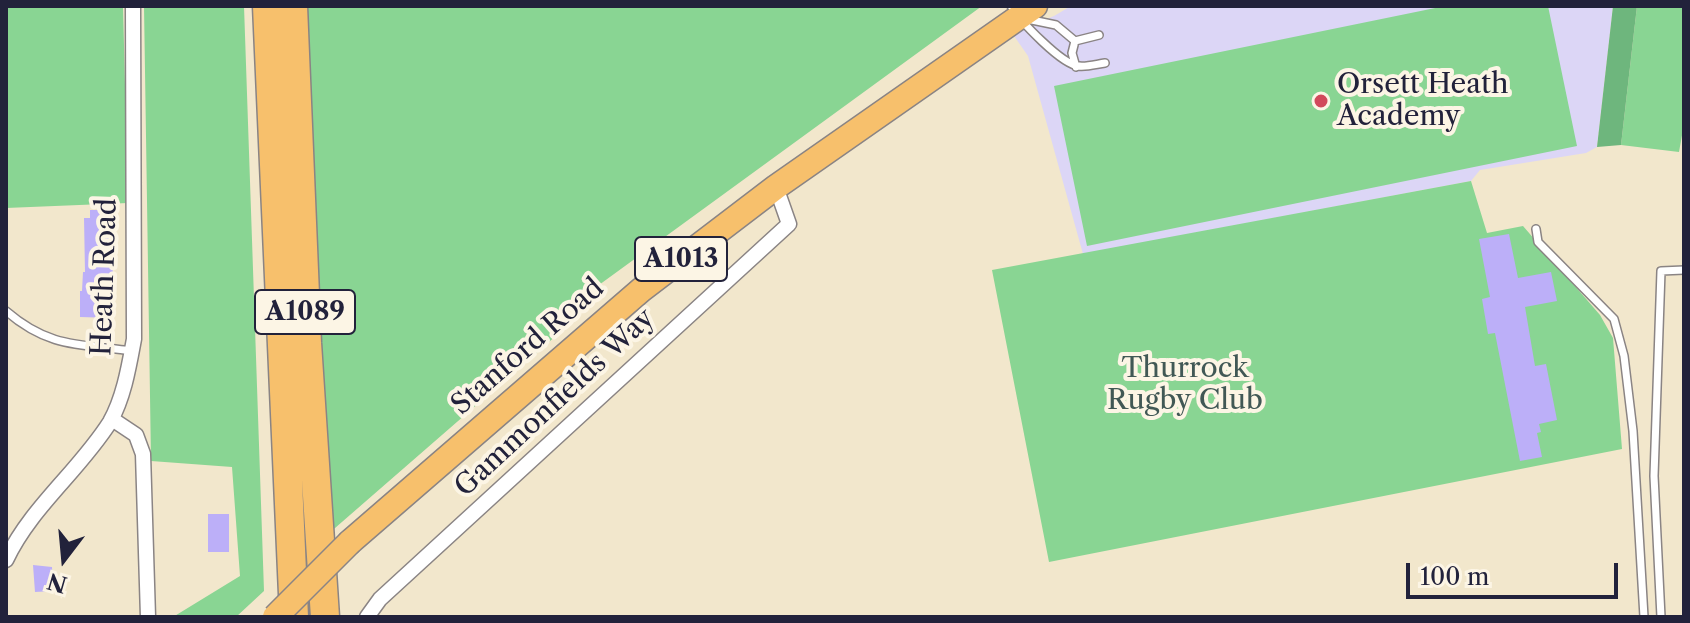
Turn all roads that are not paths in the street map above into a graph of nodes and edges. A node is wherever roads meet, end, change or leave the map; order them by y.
1 (133, 6) edge
2 (267, 6) edge
3 (293, 6) edge
4 (1021, 10) edge
5 (1099, 35) dead end
6 (1075, 41) junction
7 (1105, 63) dead end
8 (1076, 67) junction
9 (776, 187) junction
10 (1536, 229) dead end
11 (1684, 270) edge
12 (6, 311) edge
13 (132, 351) junction
14 (112, 419) junction
15 (6, 560) edge
16 (148, 617) edge
17 (275, 617) edge
18 (294, 617) edge
19 (325, 617) edge
20 (367, 617) edge
21 (1644, 617) edge
22 (1661, 617) edge

1 - 13 street, Heath Road
2 - 18 highway, A1089
3 - 19 highway, A1089
4 - 6 lane
4 - 8 lane
4 - 9 main road, Stanford Road / A1013
5 - 6 lane
6 - 8 lane
7 - 8 lane
9 - 17 main road, Stanford Road / A1013, bridge
9 - 20 street, Gammonfields Way
10 - 21 lane
11 - 22 lane
12 - 13 lane
13 - 14 street, Heath Road
14 - 15 street, Heath Road
14 - 16 street

